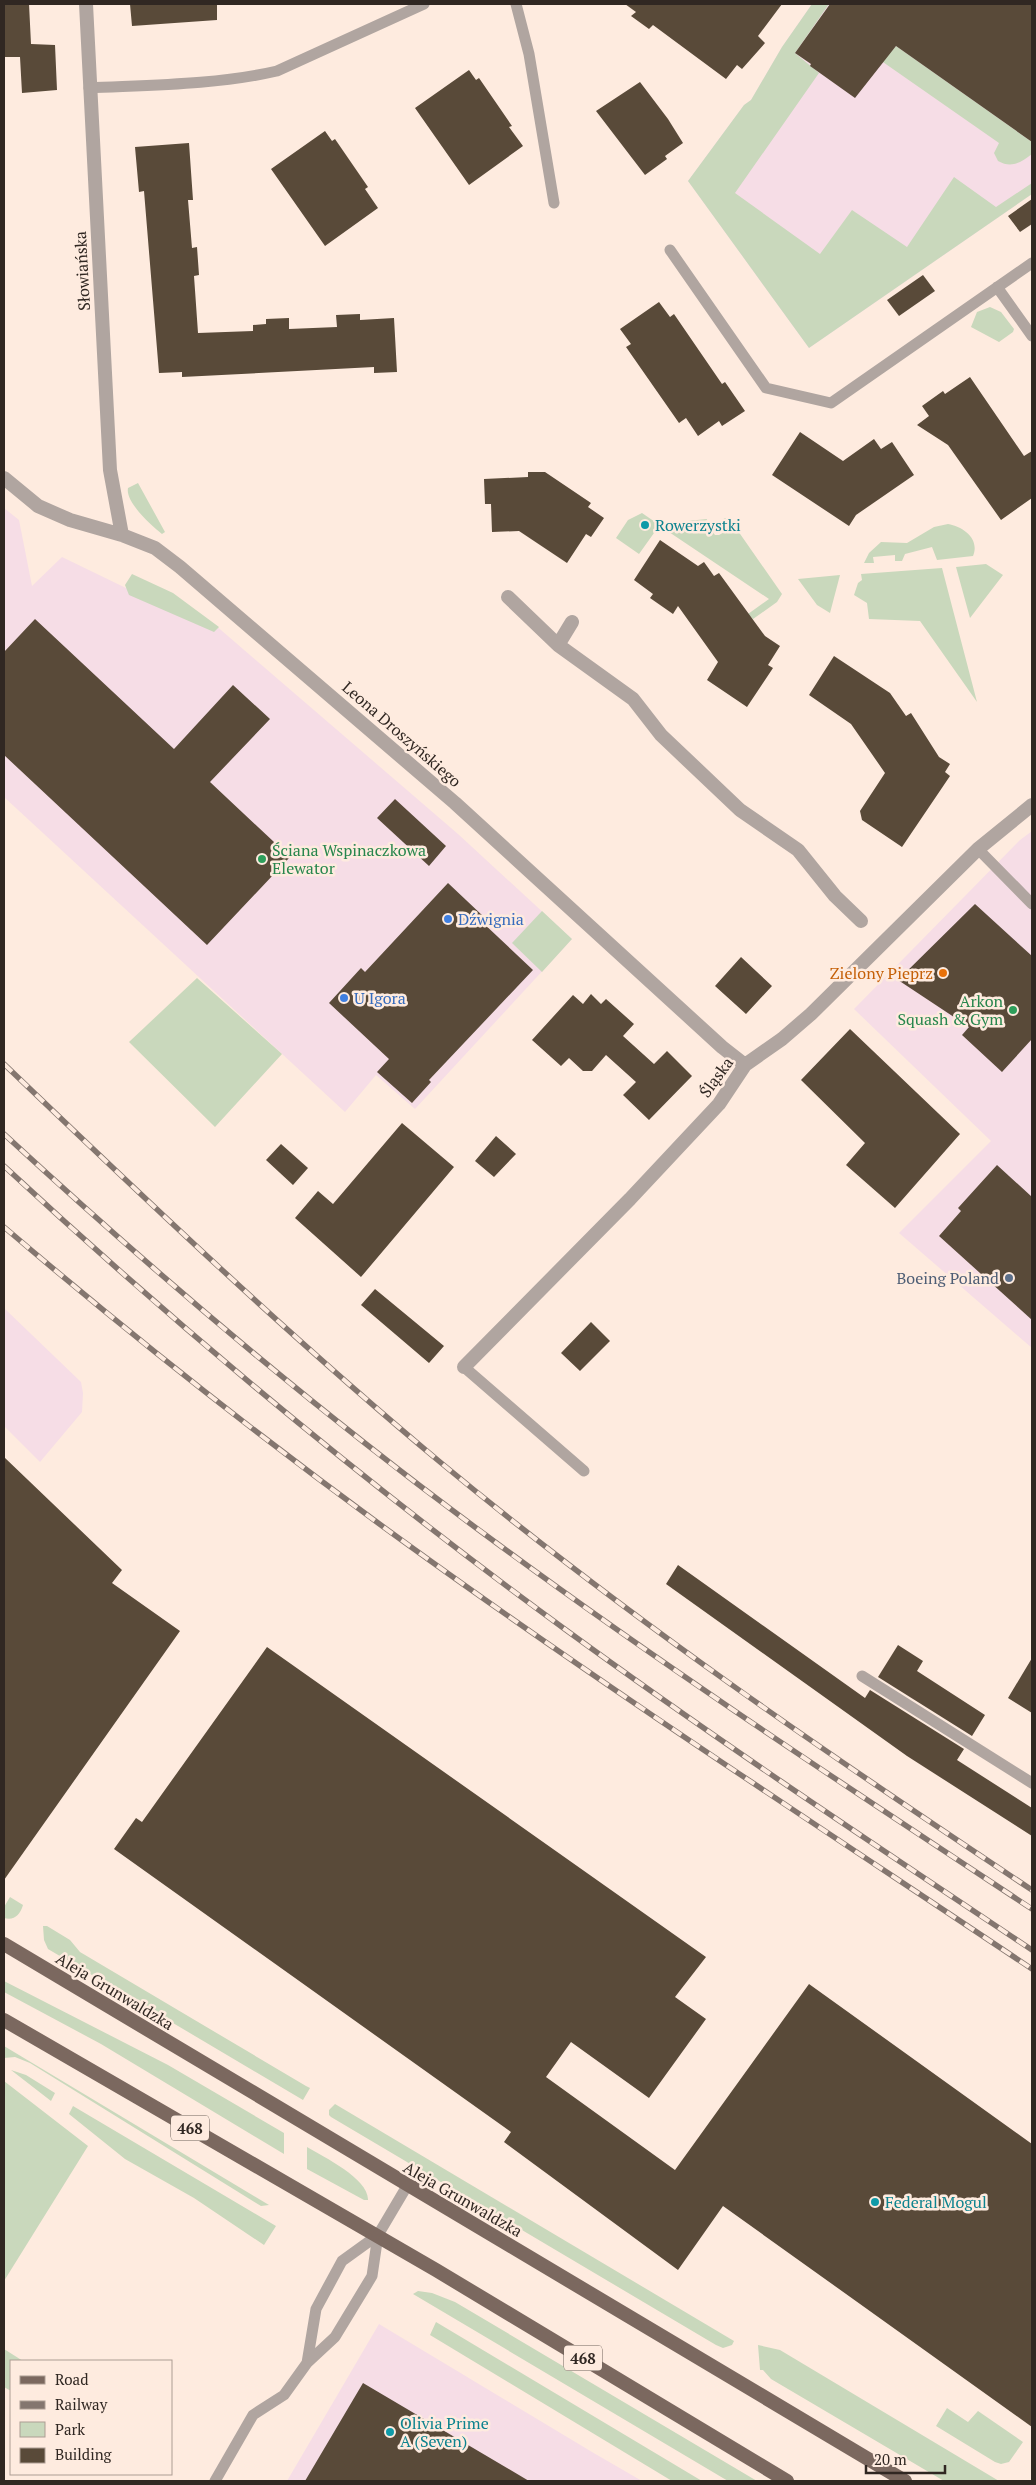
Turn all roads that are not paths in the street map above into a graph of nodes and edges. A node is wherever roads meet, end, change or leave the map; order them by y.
1 (86, 4) edge
2 (424, 4) edge
3 (516, 4) edge
4 (90, 88) junction
5 (554, 203) dead end
6 (670, 250) dead end
7 (1032, 263) edge
8 (997, 287) junction
9 (1032, 335) edge
10 (4, 478) edge
11 (122, 535) junction
12 (508, 597) dead end
13 (572, 622) dead end
14 (558, 645) junction
15 (1032, 805) edge
16 (978, 849) junction
17 (1032, 904) edge
18 (861, 921) dead end
19 (745, 1065) junction
20 (464, 1366) joint
21 (584, 1471) dead end
22 (862, 1676) dead end
23 (1032, 1784) edge
24 (4, 1944) edge
25 (4, 2020) edge
26 (407, 2186) junction
27 (378, 2236) junction
28 (307, 2363) junction
29 (215, 2481) edge
30 (787, 2481) edge
31 (905, 2481) edge

1 - 4 street, Słowiańska
2 - 4 lane
3 - 5 lane
4 - 11 street, Słowiańska
6 - 8 lane
7 - 8 lane
8 - 9 lane
10 - 11 street, Leona Droszyńskiego
11 - 19 street, Leona Droszyńskiego
12 - 14 street
13 - 14 street
14 - 18 street
15 - 16 street, Śląska
16 - 17 lane
16 - 19 street, Śląska
19 - 20 street, Śląska
20 - 21 lane
22 - 23 lane
24 - 26 main road, Aleja Grunwaldzka
25 - 27 main road, 468
26 - 27 lane
26 - 31 main road, Aleja Grunwaldzka
27 - 28 lane
27 - 28 lane
27 - 30 main road, 468
28 - 29 lane

